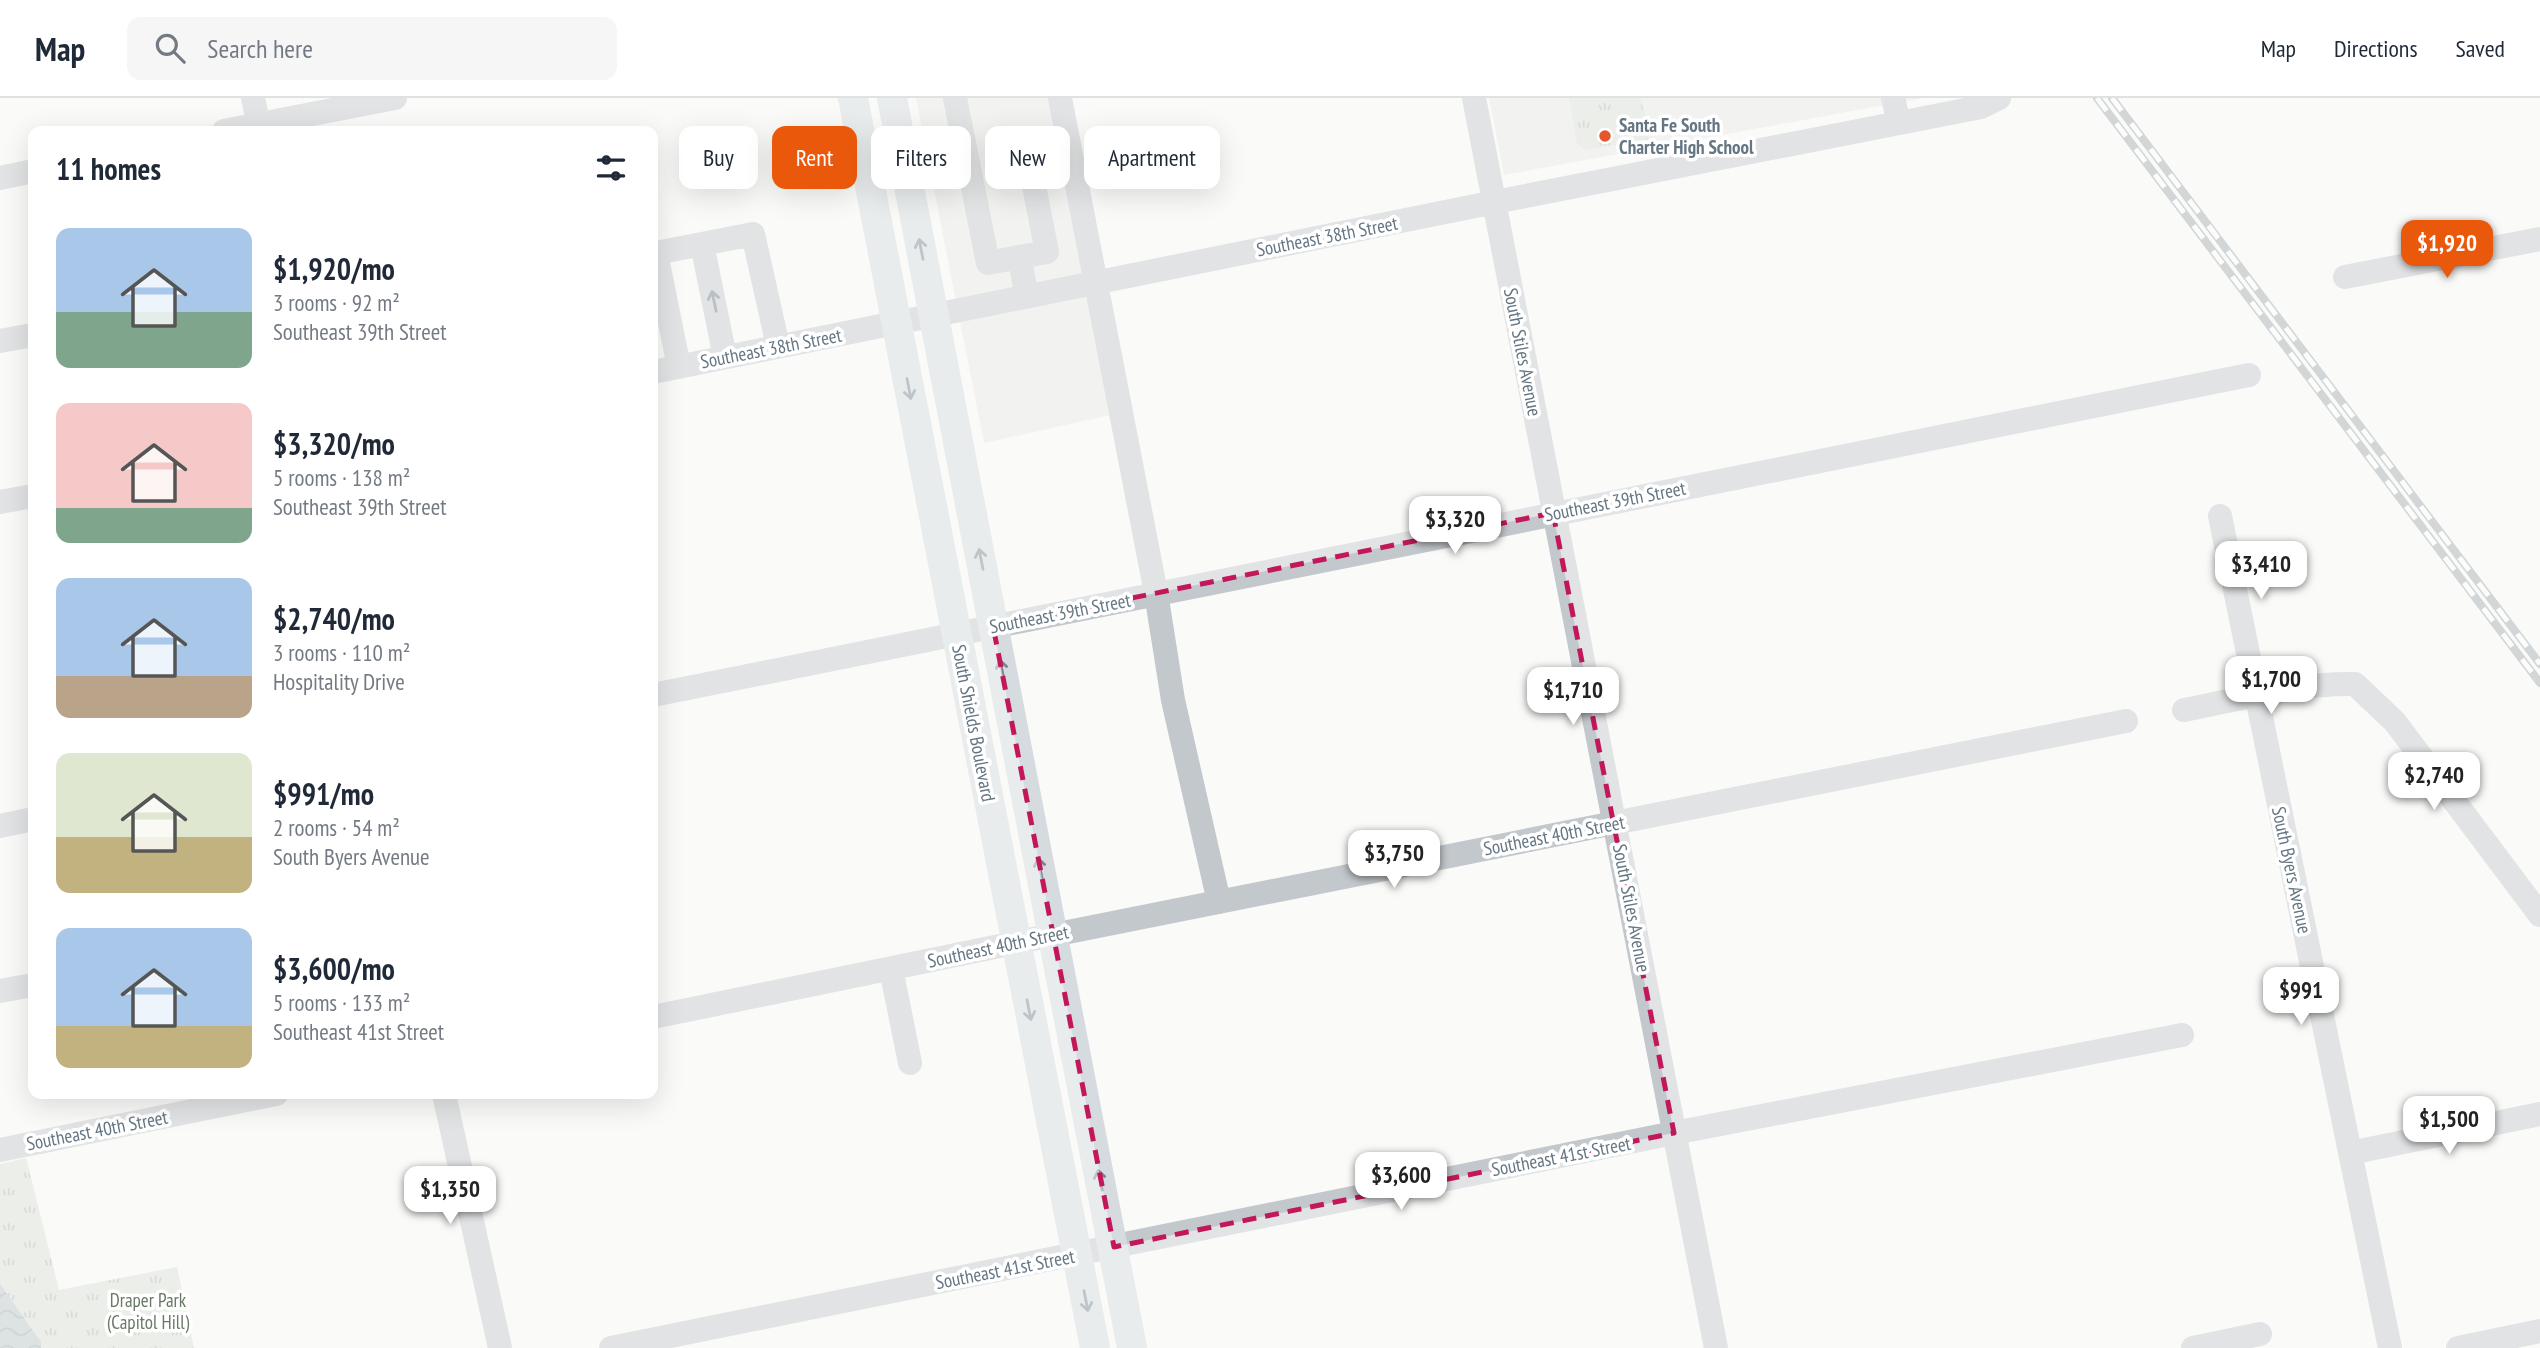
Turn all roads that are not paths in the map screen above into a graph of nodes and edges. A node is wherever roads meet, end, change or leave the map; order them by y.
1 (253, 98) edge
2 (395, 98) edge
3 (853, 98) edge
4 (892, 98) edge
5 (956, 98) edge
6 (1060, 98) edge
7 (1474, 98) edge
8 (1893, 98) edge
9 (1990, 100) edge
10 (1899, 123) junction
11 (259, 126) edge
12 (268, 126) edge
13 (28, 172) edge
14 (0, 178) edge
15 (1035, 189) edge
16 (1495, 202) junction
17 (2540, 239) edge
18 (702, 244) junction
19 (658, 253) edge
20 (1019, 257) junction
21 (658, 263) edge
22 (2345, 277) dead end
23 (1096, 282) junction
24 (1027, 296) junction
25 (934, 316) junction
26 (896, 323) junction
27 (28, 336) edge
28 (0, 341) edge
29 (778, 346) junction
30 (725, 357) junction
31 (679, 367) junction
32 (658, 371) edge
33 (2249, 375) dead end
34 (28, 497) edge
35 (0, 502) edge
36 (1553, 513) junction
37 (2220, 516) dead end
38 (1156, 593) junction
39 (993, 626) junction
40 (957, 634) junction
41 (658, 694) edge
42 (2256, 696) junction
43 (2183, 710) dead end
44 (2126, 721) dead end
45 (28, 820) edge
46 (1616, 823) junction
47 (0, 826) edge
48 (1219, 902) junction
49 (2540, 915) edge
50 (1053, 935) junction
51 (1017, 943) junction
52 (891, 969) junction
53 (28, 986) edge
54 (0, 991) edge
55 (658, 1016) edge
56 (2182, 1035) dead end
57 (910, 1063) dead end
58 (251, 1099) edge
59 (445, 1099) edge
60 (2540, 1114) edge
61 (1674, 1133) junction
62 (0, 1150) edge
63 (2350, 1153) junction
64 (1114, 1247) junction
65 (1077, 1255) junction
66 (2540, 1331) edge
67 (2260, 1334) dead end
68 (500, 1348) edge
69 (611, 1348) edge
70 (1095, 1348) edge
71 (1132, 1348) edge
72 (1716, 1348) edge
73 (2193, 1348) edge
74 (2390, 1348) edge
75 (2458, 1348) edge

1 - 11 street
2 - 12 street
3 - 26 main road, South Shields Boulevard
25 -> 4 main road, South Shields Boulevard
5 - 20 street
6 - 23 street
7 - 16 street, South Stiles Avenue
8 - 10 street
9 - 10 street, Southeast 38th Street
10 - 16 street, Southeast 38th Street
13 - 14 street
15 - 20 street
16 - 23 street, Southeast 38th Street
16 - 36 street, South Stiles Avenue
17 - 22 street
18 - 19 street
18 - 29 street
30 -> 18 street
20 - 24 street
21 - 31 street
23 - 24 street, Southeast 38th Street
23 - 38 street
24 - 25 street, Southeast 38th Street
25 - 26 street, Southeast 38th Street
39 -> 25 main road, South Shields Boulevard
26 - 29 street, Southeast 38th Street
26 -> 40 main road, South Shields Boulevard
27 - 28 street
29 - 30 street, Southeast 38th Street
30 - 31 street, Southeast 38th Street
31 - 32 street, Southeast 38th Street
33 - 36 street, Southeast 39th Street
34 - 35 street
36 - 38 street, Southeast 39th Street
36 - 46 street, South Stiles Avenue
37 - 42 street, South Byers Avenue
38 - 39 street, Southeast 39th Street
38 - 48 street
39 - 40 street, Southeast 39th Street
50 -> 39 main road, South Shields Boulevard
40 - 41 street, Southeast 39th Street
40 - 51 main road, South Shields Boulevard
42 - 43 street
42 - 49 street
42 - 63 street, South Byers Avenue
44 - 46 street, Southeast 40th Street
45 - 47 street
46 - 48 street, Southeast 40th Street
46 - 61 street, South Stiles Avenue
48 - 50 street, Southeast 40th Street
50 - 51 street, Southeast 40th Street
64 -> 50 main road, South Shields Boulevard
51 - 52 street, Southeast 40th Street
51 -> 65 main road, South Shields Boulevard
52 - 55 street, Southeast 40th Street
52 - 57 street
53 - 54 street
56 - 61 street, Southeast 41st Street
58 - 62 street, Southeast 40th Street
59 - 68 street
60 - 63 street
61 - 64 street, Southeast 41st Street
61 - 72 street, South Stiles Avenue
63 - 74 street, South Byers Avenue
64 - 65 street, Southeast 41st Street
64 - 71 main road, South Shields Boulevard
65 - 69 street, Southeast 41st Street
65 -> 70 main road, South Shields Boulevard
66 - 75 street
67 - 73 street

